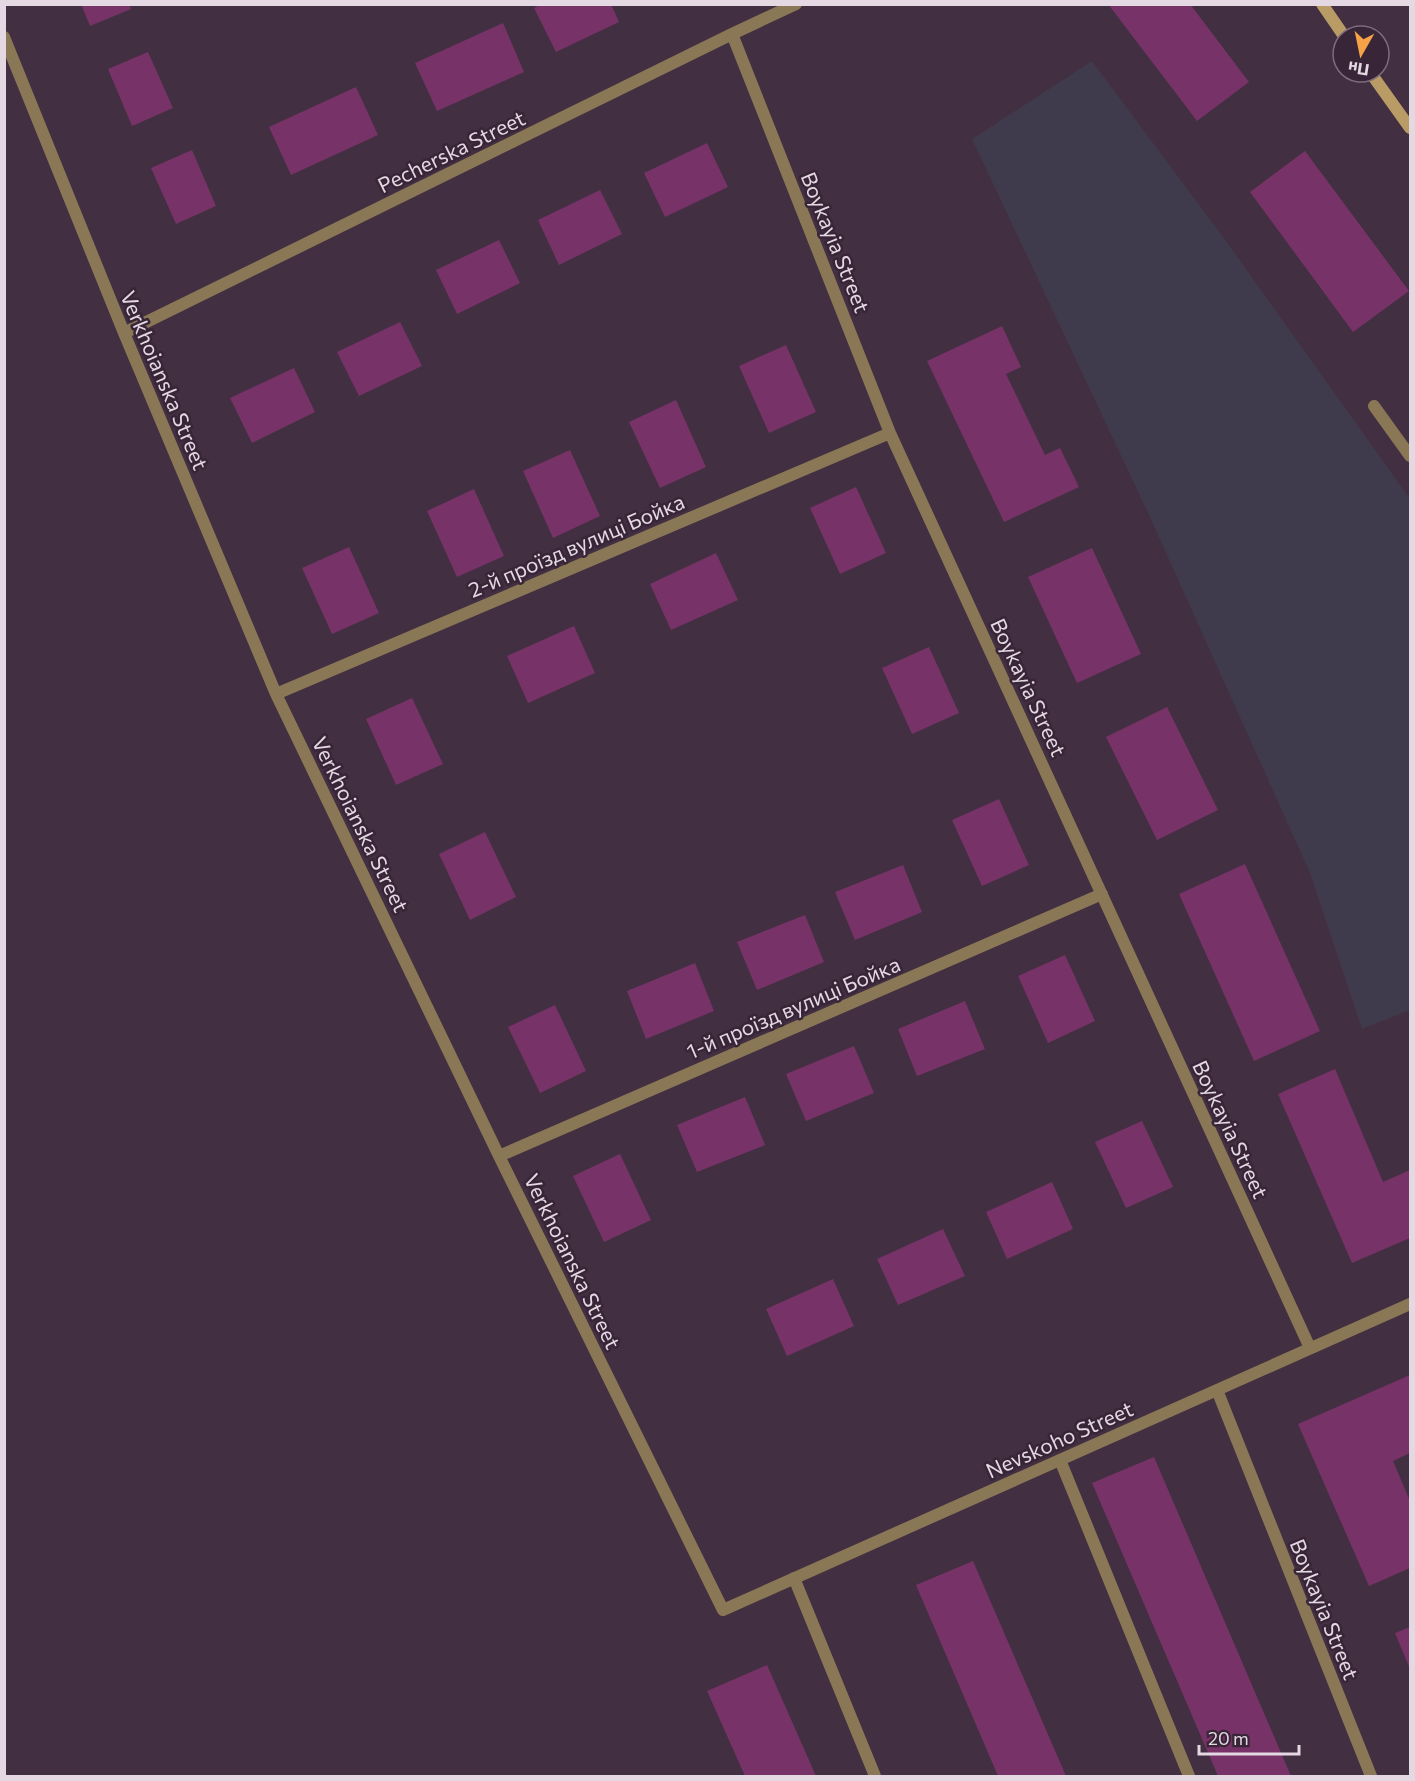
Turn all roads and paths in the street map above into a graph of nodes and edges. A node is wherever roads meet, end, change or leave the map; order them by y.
1 (796, 4) edge
2 (1322, 4) edge
3 (1336, 24) edge
4 (732, 34) junction
5 (4, 36) edge
6 (1379, 84) edge
7 (1410, 128) edge
8 (124, 333) junction
9 (1374, 406) dead end
10 (890, 433) junction
11 (1410, 456) edge
12 (276, 694) junction
13 (1102, 894) junction
14 (500, 1156) junction
15 (1410, 1304) edge
16 (1310, 1348) junction
17 (1217, 1390) junction
18 (1060, 1460) junction
19 (794, 1578) junction
20 (723, 1610) joint
21 (875, 1776) edge
22 (1189, 1776) edge
23 (1371, 1776) edge

1 - 4 street, Pecherska Street
2 - 3 street
4 - 8 street, Pecherska Street
4 - 10 street, Boykayia Street
5 - 8 street, Verkhoianska Street
6 - 7 street
8 - 12 street, Verkhoianska Street
9 - 11 street
10 - 12 street, 2-й проїзд вулиці Бойка
10 - 13 street, Boykayia Street
12 - 14 street, Verkhoianska Street
13 - 14 street, 1-й проїзд вулиці Бойка
13 - 16 street, Boykayia Street
14 - 20 street, Verkhoianska Street
15 - 16 street, Nevskoho Street
16 - 17 street, Nevskoho Street
17 - 18 street, Nevskoho Street
17 - 23 street, Boykayia Street
18 - 19 street, Nevskoho Street
18 - 22 street
19 - 20 street, Nevskoho Street
19 - 21 street

